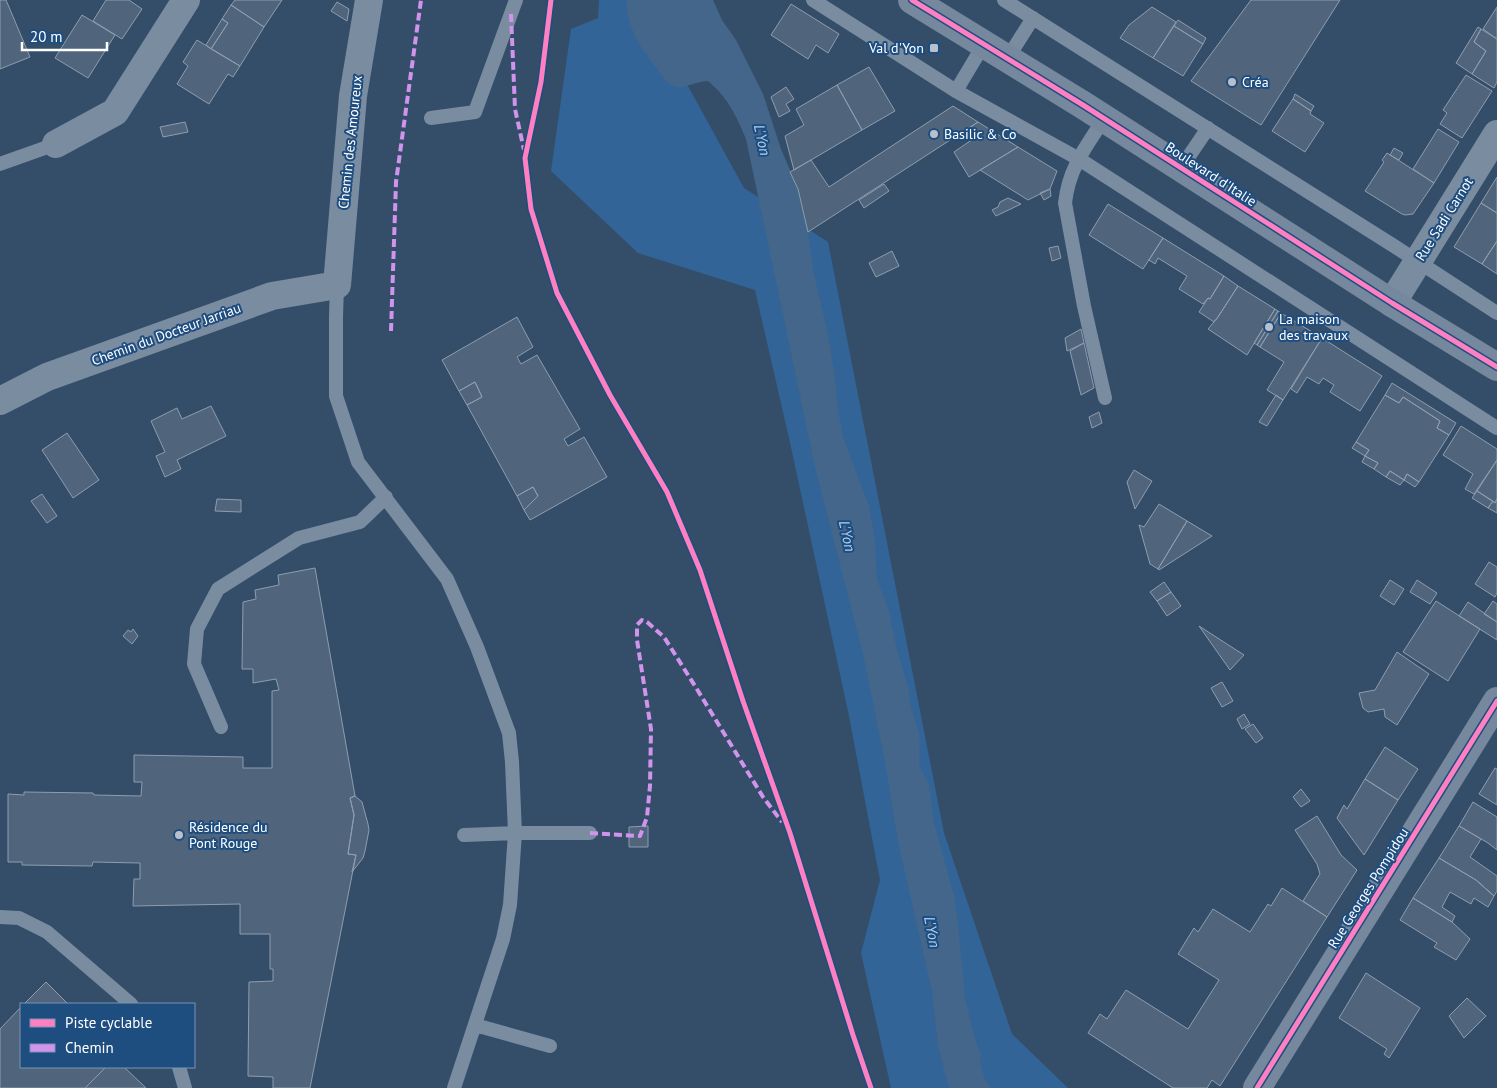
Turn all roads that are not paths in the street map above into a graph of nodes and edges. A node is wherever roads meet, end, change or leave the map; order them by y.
1 (186, 0) edge
2 (369, 0) edge
3 (516, 0) edge
4 (813, 0) edge
5 (912, 0) edge
6 (1004, 0) edge
7 (1033, 18) junction
8 (984, 44) junction
9 (1007, 59) junction
10 (956, 91) junction
11 (431, 118) dead end
12 (1104, 119) junction
13 (1208, 128) junction
14 (1497, 134) edge
15 (56, 144) joint
16 (1078, 159) junction
17 (0, 164) edge
18 (1181, 168) junction
19 (1418, 261) junction
20 (338, 285) junction
21 (1392, 303) junction
22 (1497, 313) edge
23 (1497, 367) edge
24 (1105, 398) dead end
25 (0, 401) edge
26 (1497, 428) edge
27 (386, 497) junction
28 (1497, 701) edge
29 (222, 727) dead end
30 (515, 833) junction
31 (590, 833) dead end
32 (464, 835) dead end
33 (0, 917) edge
34 (130, 1003) edge
35 (476, 1025) junction
36 (550, 1046) dead end
37 (180, 1068) edge
38 (185, 1088) edge
39 (454, 1088) edge
40 (1257, 1088) edge

1 - 15 street
2 - 20 street, Chemin des Amoureux
3 - 11 lane
4 - 10 lane
5 - 8 main road, Boulevard d'Italie
6 - 7 lane
7 - 9 lane
7 - 13 lane
8 - 9 main road, Boulevard d'Italie
8 - 10 lane
9 - 12 main road, Boulevard d'Italie
10 - 16 lane
12 - 16 lane
12 - 18 main road, Boulevard d'Italie
13 - 18 lane
13 - 19 lane
14 - 19 street, Rue Sadi Carnot
15 - 17 lane
16 - 24 lane
16 - 26 lane
18 - 21 main road, Boulevard d'Italie
19 - 21 street, Rue Sadi Carnot
19 - 22 lane
20 - 25 street, Chemin du Docteur Jarriau
20 - 27 lane
21 - 23 main road, Boulevard d'Italie
27 - 29 lane
27 - 30 lane
28 - 40 main road, Rue Georges Pompidou
30 - 31 lane
30 - 32 lane
30 - 35 lane
33 - 34 lane
35 - 36 lane
35 - 39 lane
37 - 38 lane

